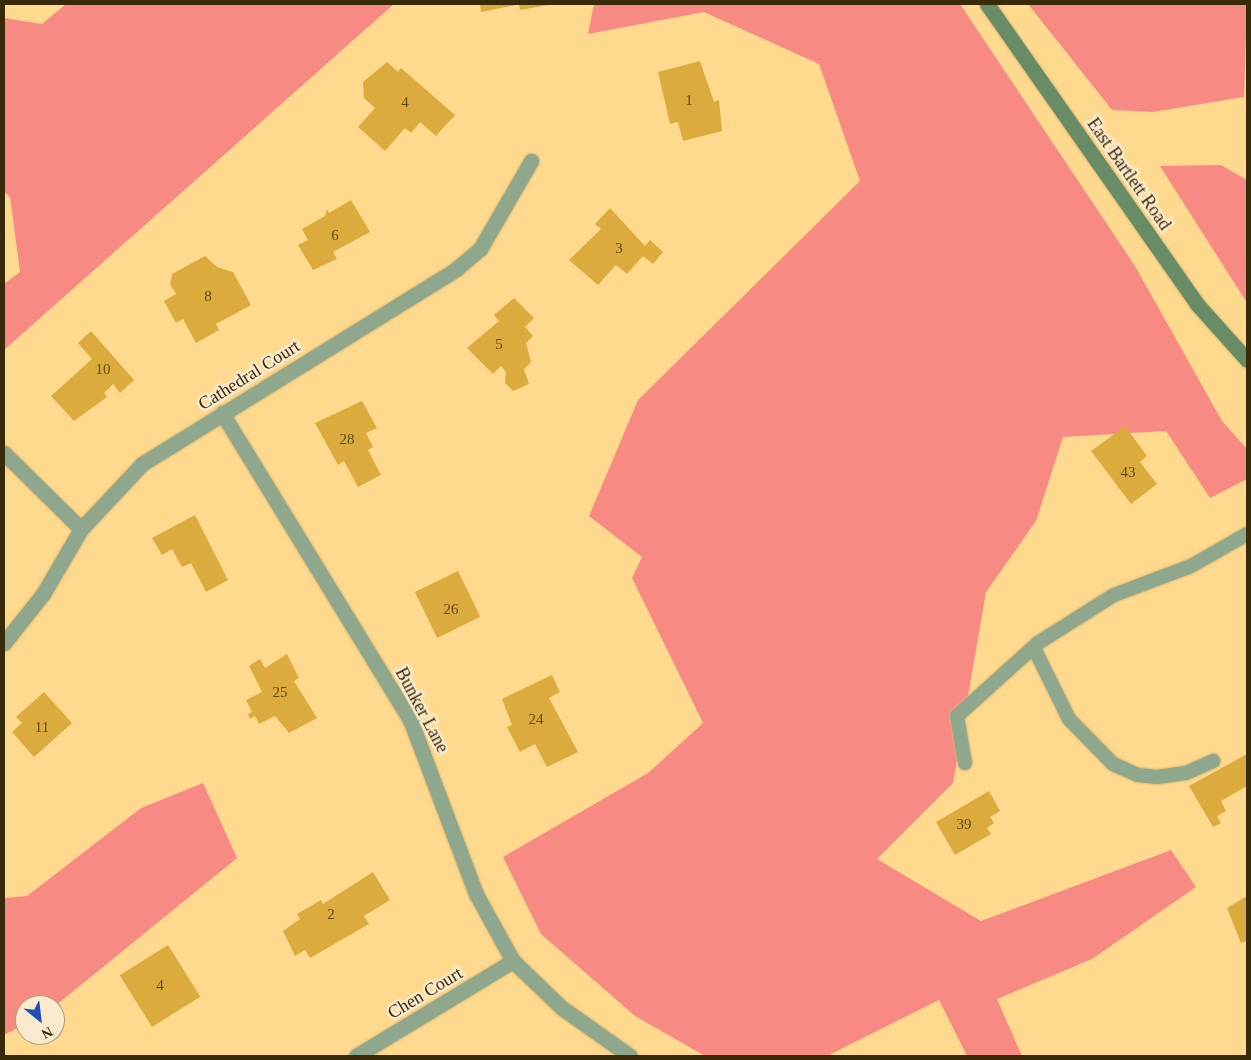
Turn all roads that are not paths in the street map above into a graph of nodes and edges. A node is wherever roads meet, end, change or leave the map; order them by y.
1 (987, 4) edge
2 (531, 161) dead end
3 (1247, 360) edge
4 (222, 413) junction
5 (4, 453) edge
6 (81, 530) junction
7 (1247, 534) edge
8 (4, 643) edge
9 (1034, 648) junction
10 (1213, 761) dead end
11 (965, 763) dead end
12 (513, 961) junction
13 (356, 1056) edge
14 (630, 1056) edge

1 - 3 street, East Bartlett Road
2 - 4 street, Cathedral Court
4 - 6 street, Cathedral Court
4 - 12 street, Bunker Lane
5 - 6 street
6 - 8 street, Cathedral Court
7 - 9 lane
9 - 10 lane
9 - 11 lane
12 - 13 street, Chen Court
12 - 14 street, Bunker Lane

